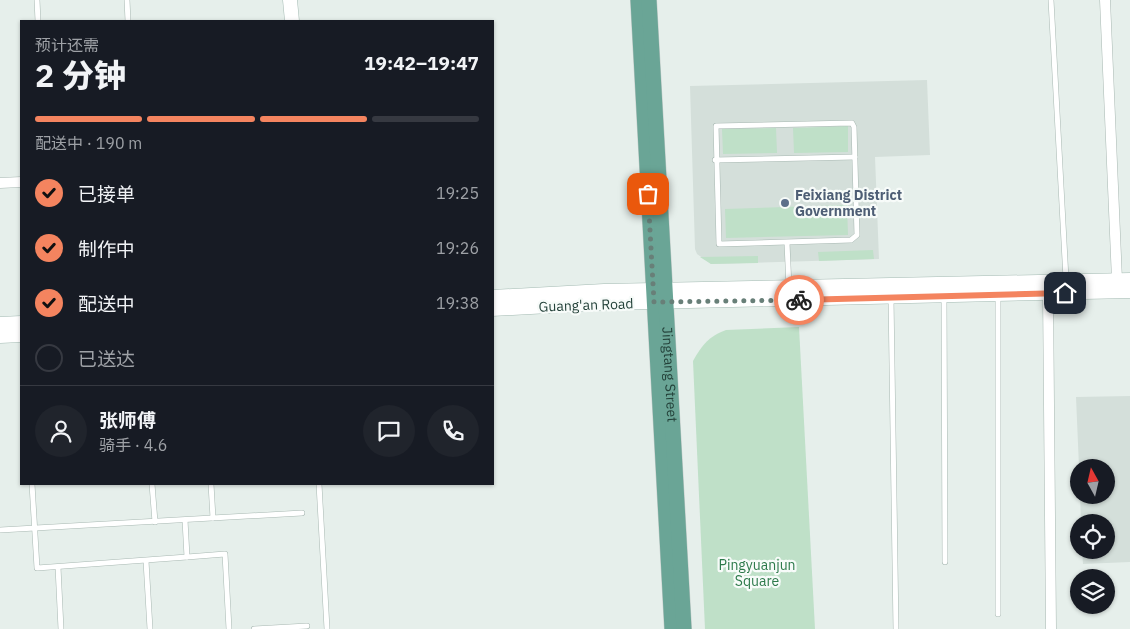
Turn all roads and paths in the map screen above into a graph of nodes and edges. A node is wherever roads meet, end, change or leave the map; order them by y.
1 (37, 0) edge
2 (127, 0) edge
3 (290, 0) edge
4 (638, 0) edge
5 (649, 0) edge
6 (1051, 0) edge
7 (1105, 0) edge
8 (38, 20) edge
9 (128, 20) edge
10 (292, 20) edge
11 (855, 157) junction
12 (716, 160) junction
13 (20, 182) edge
14 (0, 183) edge
15 (787, 243) junction
16 (1124, 280) edge
17 (1066, 281) junction
18 (789, 288) junction
19 (1130, 291) edge
20 (1048, 294) junction
21 (998, 295) junction
22 (660, 296) junction
23 (944, 296) junction
24 (494, 297) edge
25 (891, 298) junction
26 (494, 309) edge
27 (20, 323) edge
28 (0, 324) edge
29 (20, 335) edge
30 (0, 336) edge
31 (32, 485) edge
32 (152, 485) edge
33 (211, 485) edge
34 (319, 485) edge
35 (302, 513) dead end
36 (213, 518) junction
37 (185, 520) junction
38 (155, 522) junction
39 (35, 528) junction
40 (0, 530) edge
41 (188, 557) junction
42 (146, 561) junction
43 (945, 562) dead end
44 (58, 566) junction
45 (998, 614) dead end
46 (307, 626) dead end
47 (61, 629) edge
48 (150, 629) edge
49 (229, 629) edge
50 (254, 629) edge
51 (327, 629) edge
52 (672, 629) edge
53 (684, 629) edge
54 (896, 629) edge
55 (1051, 629) edge

1 - 8 lane
2 - 9 lane
3 - 10 main road
4 - 22 main road, Jingtang Street
5 - 22 main road, Jingtang Street
6 - 17 lane
7 - 16 street
11 - 12 lane
11 - 12 lane
11 - 15 lane
12 - 15 lane
13 - 14 street
15 - 18 lane
16 - 17 main road, Guang'an Road
17 - 18 main road, Guang'an Road
18 - 22 main road, Guang'an Road
19 - 20 main road, Guang'an Road
20 - 21 main road, Guang'an Road
20 - 55 street
21 - 23 main road, Guang'an Road
21 - 45 lane
22 - 24 main road, Guang'an Road
22 - 25 main road, Guang'an Road
22 - 26 main road, Guang'an Road
22 - 52 main road, Jingtang Street
22 - 53 main road, Jingtang Street
23 - 25 main road, Guang'an Road
23 - 43 lane
25 - 54 lane
27 - 28 main road
29 - 30 main road
31 - 39 lane
32 - 38 lane
33 - 36 lane
34 - 51 lane
35 - 36 lane
36 - 37 lane
37 - 38 lane
37 - 41 lane
38 - 39 lane
39 - 40 lane
39 - 44 lane
41 - 42 lane
41 - 49 lane
42 - 44 lane
42 - 48 lane
44 - 47 lane
46 - 50 lane

